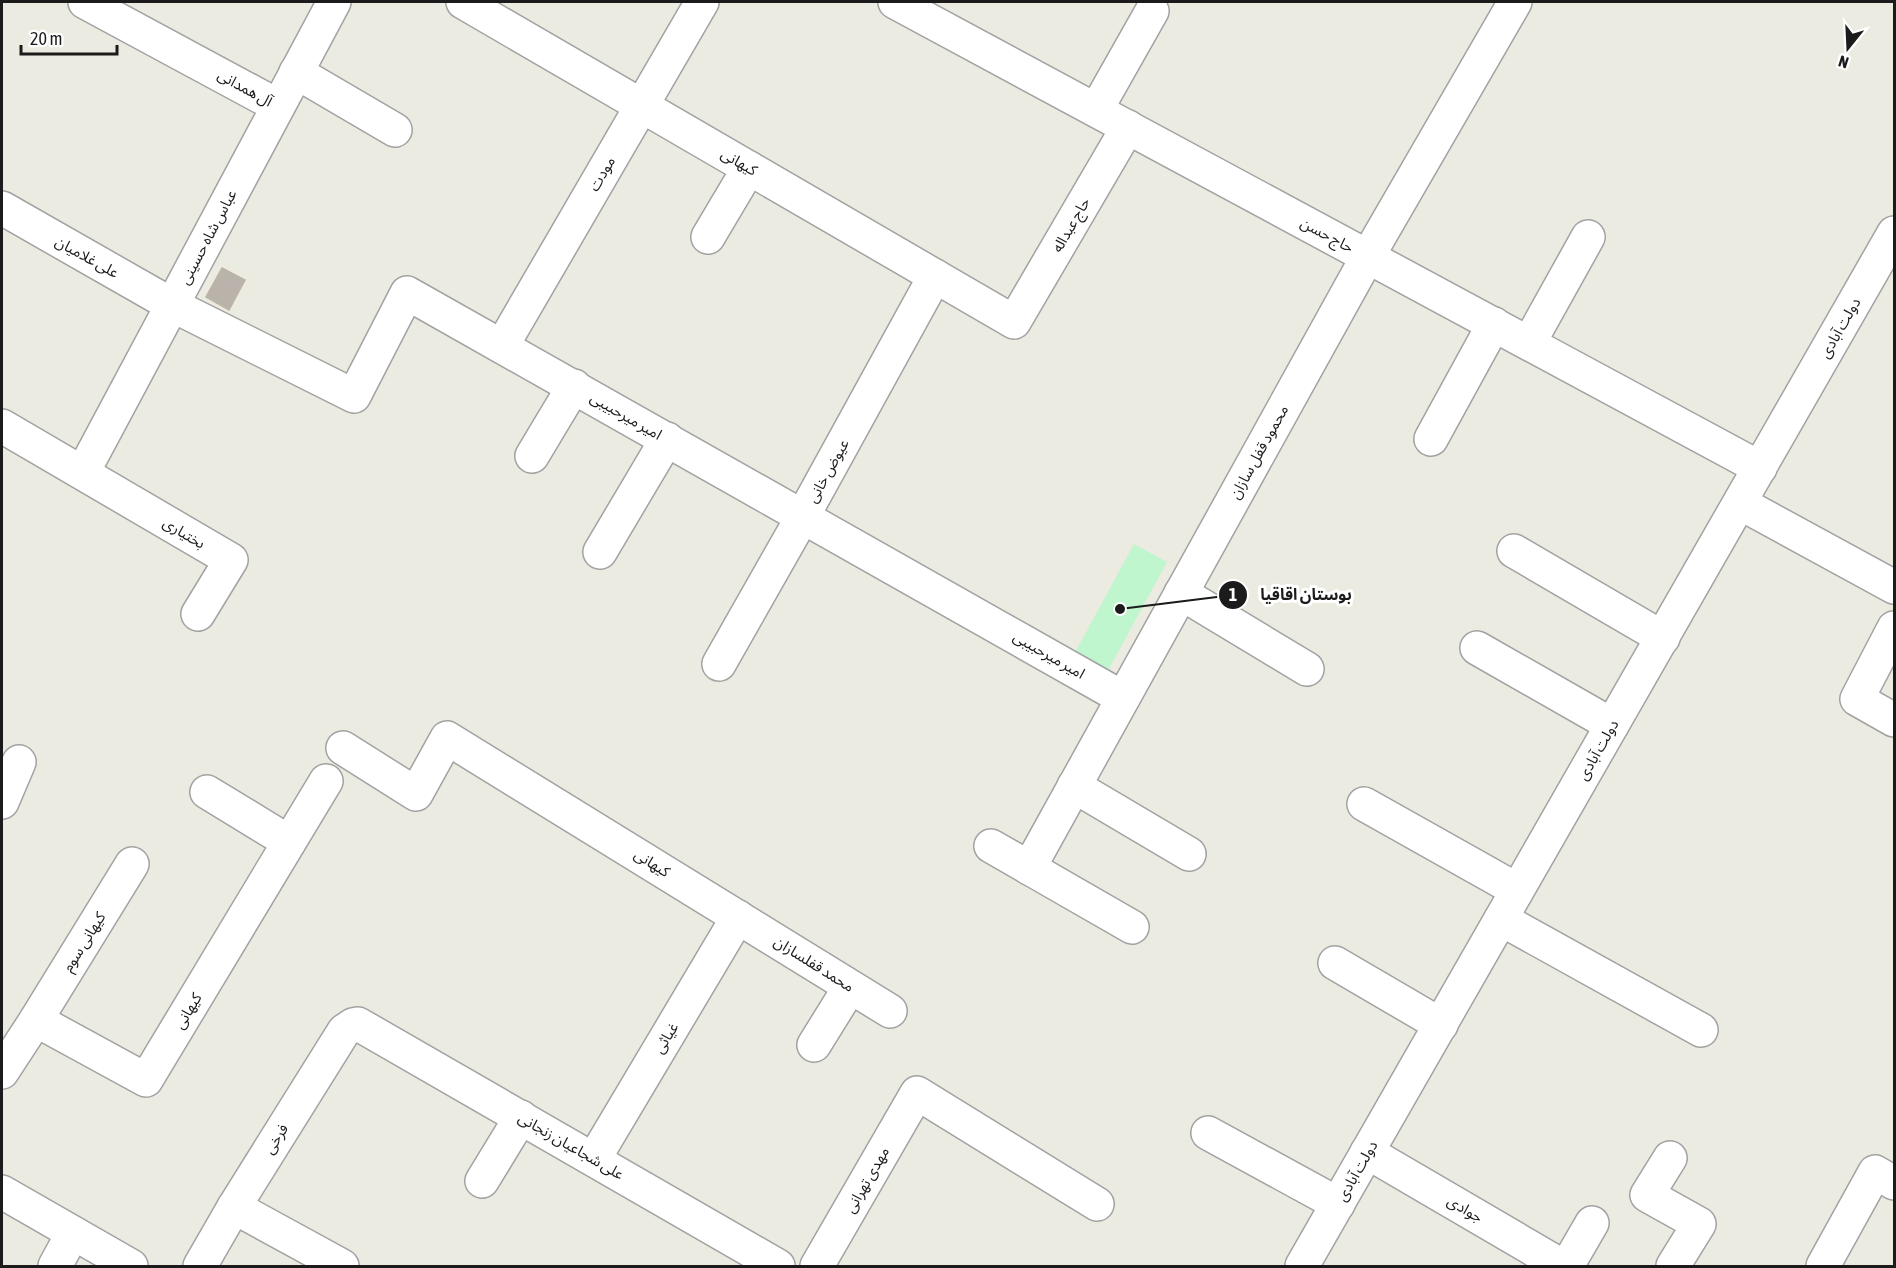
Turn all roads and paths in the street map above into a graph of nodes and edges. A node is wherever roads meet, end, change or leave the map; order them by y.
1 (85, 2) edge
2 (334, 2) edge
3 (463, 2) edge
4 (702, 2) edge
5 (895, 2) edge
6 (1515, 2) edge
7 (1152, 11) dead end
8 (296, 72) junction
9 (642, 105) junction
10 (278, 106) junction
11 (1096, 110) junction
12 (1128, 127) junction
13 (395, 130) dead end
14 (749, 168) junction
15 (2, 208) edge
16 (708, 237) dead end
17 (1588, 237) dead end
18 (1890, 253) edge
19 (1368, 256) junction
20 (935, 276) junction
21 (172, 305) junction
22 (1014, 322) joint
23 (1494, 324) junction
24 (1529, 343) junction
25 (502, 346) junction
26 (574, 386) junction
27 (2, 426) edge
28 (667, 439) junction
29 (1431, 439) dead end
30 (532, 456) dead end
31 (1760, 468) junction
32 (83, 472) junction
33 (1740, 503) junction
34 (803, 516) junction
35 (1514, 551) dead end
36 (600, 552) dead end
37 (1894, 587) edge
38 (1181, 593) junction
39 (198, 614) dead end
40 (1894, 628) edge
41 (1662, 638) junction
42 (1477, 648) dead end
43 (719, 664) dead end
44 (1307, 669) dead end
45 (1123, 698) junction
46 (1894, 720) edge
47 (1612, 725) junction
48 (343, 748) dead end
49 (19, 762) dead end
50 (326, 781) dead end
51 (1074, 786) junction
52 (207, 792) dead end
53 (2, 802) edge
54 (1364, 804) dead end
55 (289, 842) junction
56 (991, 846) dead end
57 (1189, 854) dead end
58 (132, 864) dead end
59 (1029, 868) junction
60 (1517, 890) junction
61 (738, 917) junction
62 (1501, 919) junction
63 (1132, 927) dead end
64 (1335, 963) dead end
65 (850, 987) junction
66 (890, 1011) dead end
67 (36, 1020) junction
68 (1441, 1025) junction
69 (363, 1026) joint
70 (1701, 1030) dead end
71 (814, 1045) dead end
72 (2, 1072) edge
73 (521, 1117) junction
74 (1208, 1133) dead end
75 (1367, 1152) junction
76 (1670, 1158) dead end
77 (594, 1159) junction
78 (482, 1180) dead end
79 (1894, 1183) edge
80 (2, 1192) edge
81 (1097, 1204) dead end
82 (1338, 1204) junction
83 (234, 1207) junction
84 (1592, 1223) dead end
85 (73, 1233) junction
86 (55, 1266) edge
87 (131, 1266) edge
88 (200, 1266) edge
89 (342, 1266) edge
90 (778, 1266) edge
91 (817, 1266) edge
92 (1302, 1266) edge
93 (1562, 1266) edge
94 (1568, 1266) edge
95 (1672, 1266) edge
96 (1823, 1266) edge

1 - 10 street, آل همدانی
2 - 8 street, عباس شاه حسینی
3 - 9 street, کیهانی
4 - 9 street, مودت
5 - 11 street, حاج حسن
6 - 19 street, محمود قفل سازان
7 - 11 street
8 - 10 street, عباس شاه حسینی
8 - 13 street
9 - 14 street, کیهانی
9 - 25 street, مودت
10 - 21 street, عباس شاه حسینی
11 - 12 street, حاج حسن
12 - 19 street, حاج حسن
12 - 22 street, حاج عبداله
14 - 16 street
14 - 20 street, کیهانی
15 - 21 street, علی غلامیان
17 - 24 street
18 - 31 street, دولت آبادی
19 - 23 street, حاج حسن
19 - 38 street, محمود قفل سازان
20 - 22 street, کیهانی
20 - 34 street, عیوض خانی
21 - 25 street, امیر میرحبیبی
21 - 32 street, عباس شاه حسینی
23 - 24 street, حاج حسن
23 - 29 street
24 - 31 street, حاج حسن
25 - 26 street, امیر میرحبیبی
26 - 28 street, امیر میرحبیبی
26 - 30 street
27 - 32 street
28 - 34 street, امیر میرحبیبی
28 - 36 street
31 - 33 street, دولت آبادی
32 - 39 street, بختیاری
33 - 37 street
33 - 41 street, دولت آبادی
34 - 43 street, عیوض خانی
34 - 45 street, امیر میرحبیبی
35 - 41 street
38 - 44 street
38 - 45 street, محمود قفل سازان
40 - 46 street
41 - 47 street, دولت آبادی
42 - 47 street
45 - 51 street, محمود قفل سازان
47 - 60 street, دولت آبادی
48 - 61 street, کیهانی
49 - 53 street
50 - 55 street, کیهانی
51 - 57 street
51 - 59 street, محمود قفل سازان
52 - 55 street
54 - 60 street
55 - 67 street, کیهانی
56 - 59 street
58 - 67 street, کیهانی سوم
59 - 63 street
60 - 62 street, دولت آبادی
61 - 65 street, محمد قفلسازان
61 - 77 street, غیاثی
62 - 68 street, دولت آبادی
62 - 70 street
64 - 68 street
65 - 66 street, محمد قفلسازان
65 - 71 street
67 - 72 street
68 - 75 street, دولت آبادی
69 - 73 street, علی شجاعیان زنجانی
69 - 83 street, فرخی
73 - 77 street, علی شجاعیان زنجانی
73 - 78 street
74 - 82 street
75 - 82 street, دولت آبادی
75 - 93 street, جوادی
76 - 95 street
77 - 90 street, علی شجاعیان زنجانی
79 - 96 street
80 - 85 street
81 - 91 street, مهدی تهرانی
82 - 92 street, دولت آبادی
83 - 88 street, فرخی
83 - 89 street
84 - 94 street
85 - 86 street
85 - 87 street

